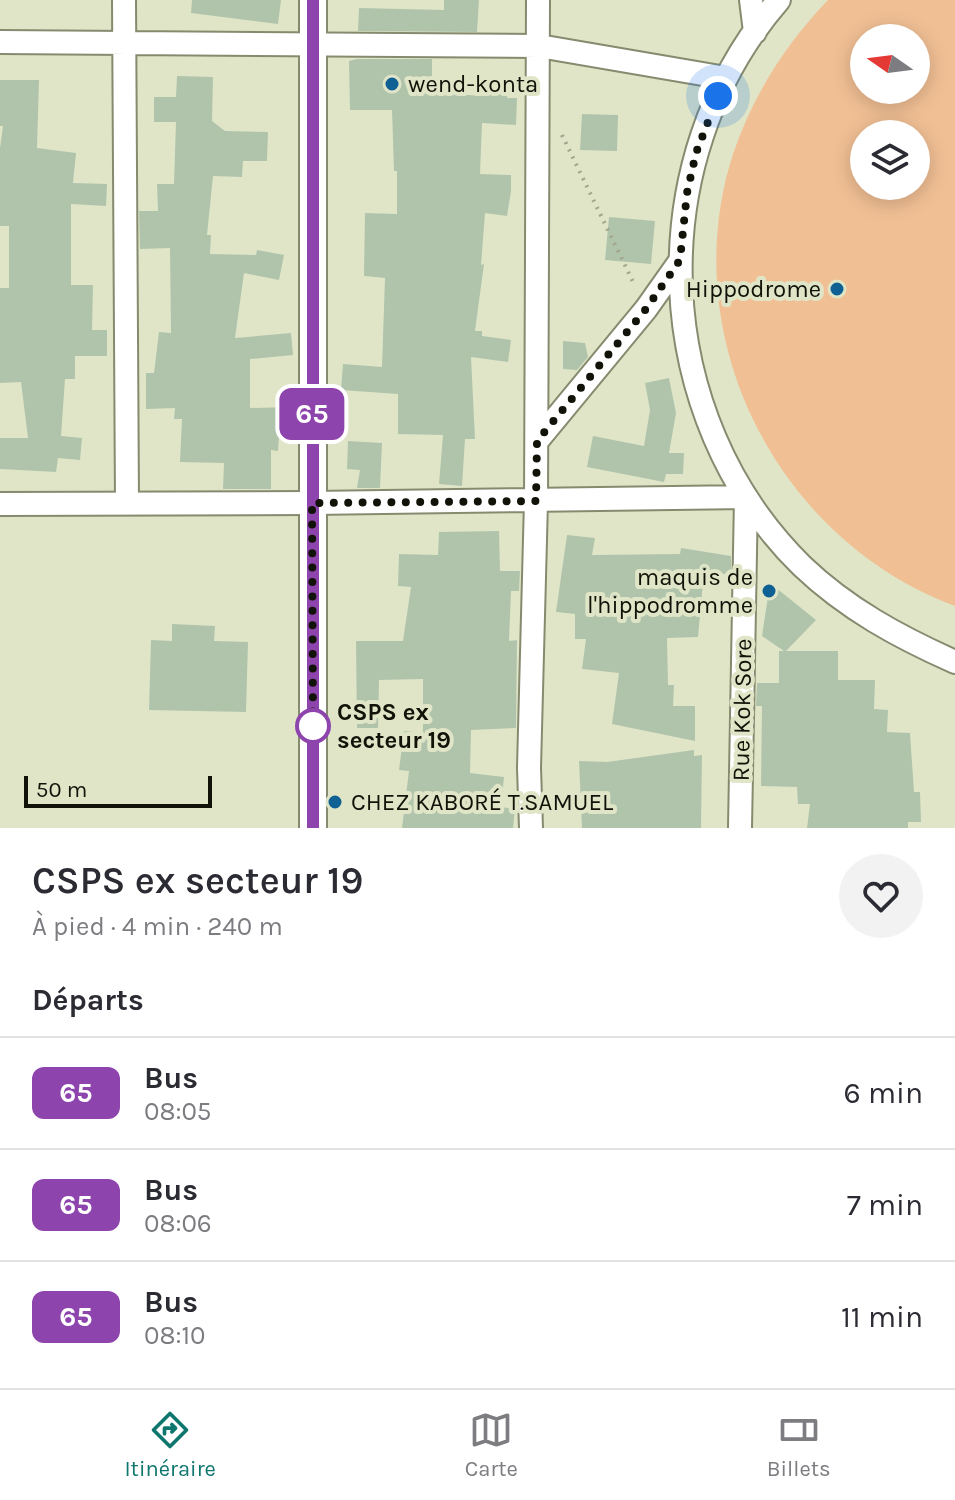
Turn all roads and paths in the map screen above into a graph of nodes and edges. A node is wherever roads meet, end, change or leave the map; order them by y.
1 (124, 0) edge
2 (313, 0) edge
3 (538, 0) edge
4 (751, 0) edge
5 (779, 0) edge
6 (755, 32) junction
7 (0, 42) edge
8 (124, 42) junction
9 (313, 43) junction
10 (539, 46) junction
11 (726, 78) junction
12 (559, 128) dead end
13 (680, 260) junction
14 (646, 309) junction
15 (537, 441) junction
16 (746, 497) junction
17 (536, 501) junction
18 (127, 503) junction
19 (312, 503) junction
20 (0, 504) edge
21 (955, 662) edge
22 (313, 828) edge
23 (531, 828) edge
24 (740, 828) edge

1 - 8 street
2 - 9 street
3 - 10 street
4 - 6 street
5 - 6 street
6 - 11 street
7 - 8 street
8 - 9 street
8 - 18 street
9 - 10 street
9 - 19 street
10 - 11 street
10 - 15 street
11 - 13 street
12 - 14 path
13 - 14 street
13 - 16 street
14 - 15 street
15 - 17 street
16 - 17 street
16 - 21 street
16 - 24 street, Rue Kok Sore
17 - 19 street
17 - 23 street
18 - 19 street
18 - 20 street
19 - 22 street

